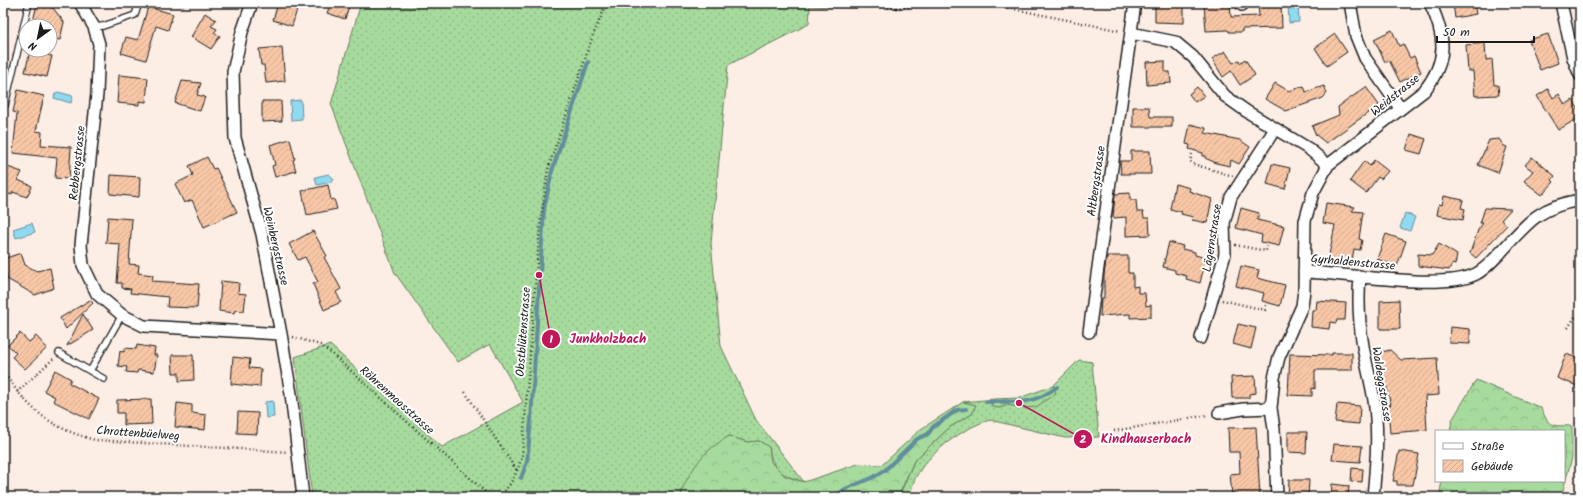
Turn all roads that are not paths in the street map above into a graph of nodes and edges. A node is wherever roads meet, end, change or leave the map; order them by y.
1 (29, 3) edge
2 (80, 3) edge
3 (139, 3) edge
4 (252, 3) edge
5 (1135, 3) edge
6 (1350, 3) edge
7 (1430, 3) edge
8 (1561, 3) edge
9 (94, 27) junction
10 (1131, 33) junction
11 (1580, 75) edge
12 (5, 105) dead end
13 (1400, 108) junction
14 (1274, 129) junction
15 (1328, 165) junction
16 (1580, 200) edge
17 (1304, 272) junction
18 (1360, 276) junction
19 (122, 315) junction
20 (1089, 332) dead end
21 (281, 334) junction
22 (1202, 338) dead end
23 (59, 353) road end
24 (90, 371) junction
25 (104, 379) dead end
26 (1271, 408) junction
27 (1219, 413) road end
28 (303, 497) edge
29 (1277, 497) edge
30 (1373, 497) edge

1 - 12 lane
2 - 9 street, Rebbergstrasse
3 - 9 lane
4 - 21 street, Weinbergstrasse
5 - 10 street, Altbergstrasse
6 - 13 street
7 - 13 street, Weidstrasse
8 - 11 street
9 - 19 street, Rebbergstrasse
10 - 14 street
10 - 20 street, Altbergstrasse
13 - 15 street, Weidstrasse
14 - 15 street
14 - 22 street, Lägernstrasse
15 - 17 street, Gyrhaldenstrasse
16 - 18 street, Gyrhaldenstrasse
17 - 18 street, Gyrhaldenstrasse
17 - 26 street
18 - 30 street, Waldeggstrasse
19 - 21 street, Rebbergstrasse
19 - 24 lane
21 - 28 street, Weinbergstrasse
23 - 24 lane
24 - 25 lane
26 - 27 street
26 - 29 street

